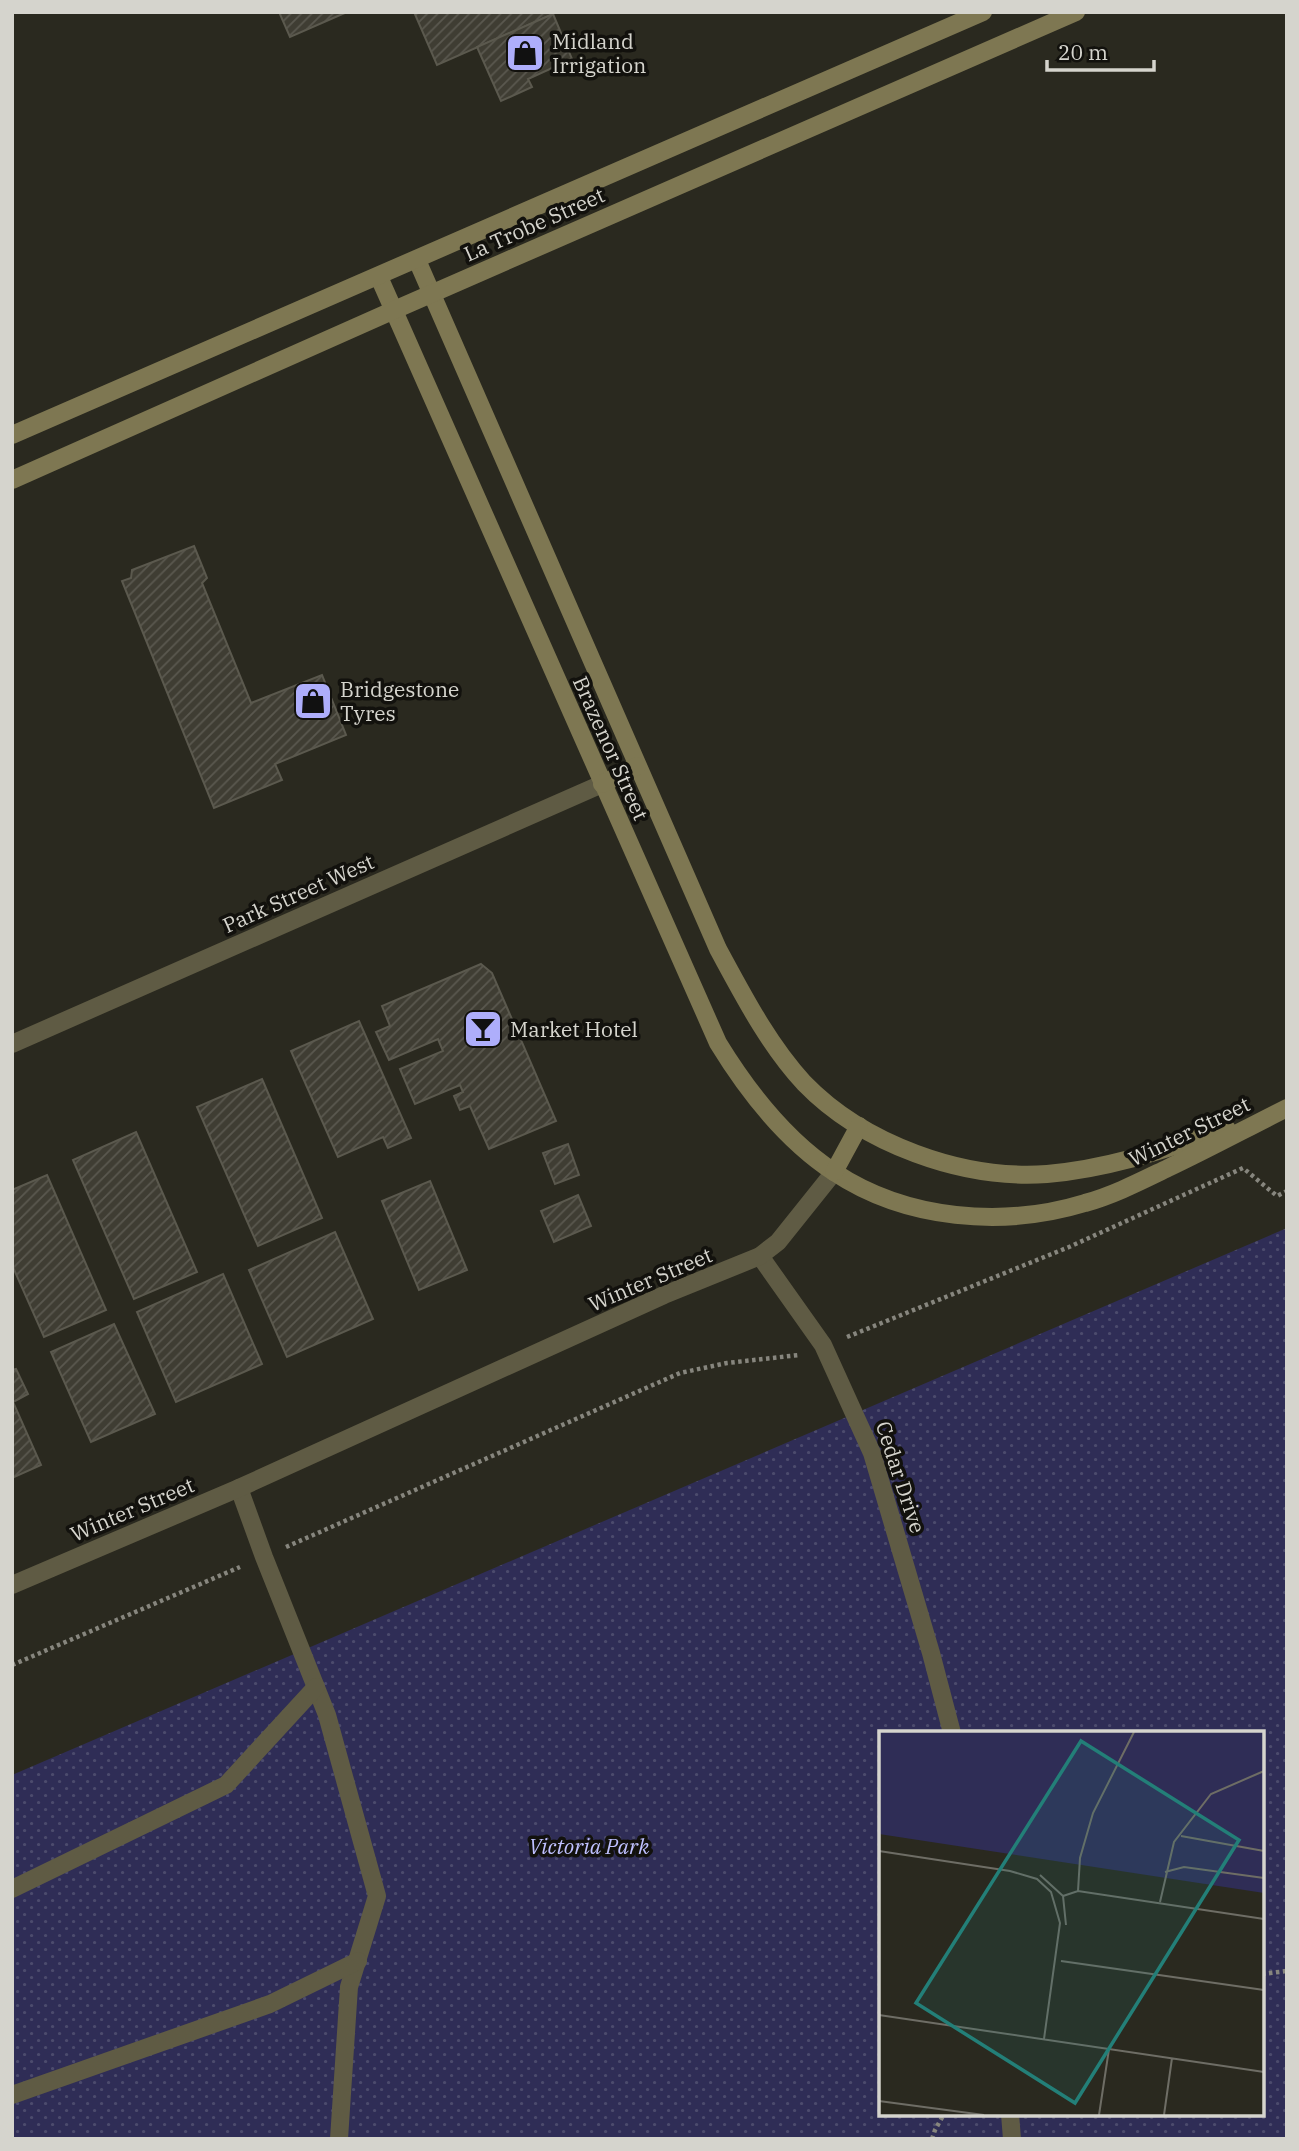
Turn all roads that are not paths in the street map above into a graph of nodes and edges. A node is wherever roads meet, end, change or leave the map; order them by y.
1 (982, 12) edge
2 (1076, 12) edge
3 (417, 260) junction
4 (379, 277) junction
5 (431, 294) junction
6 (392, 311) junction
7 (12, 435) edge
8 (13, 479) edge
9 (637, 766) junction
10 (601, 784) junction
11 (12, 1044) edge
12 (1287, 1107) edge
13 (859, 1126) junction
14 (834, 1172) junction
15 (760, 1256) junction
16 (239, 1489) junction
17 (12, 1585) edge
18 (316, 1687) junction
19 (951, 1731) edge
20 (12, 1889) edge
21 (358, 1961) junction
22 (12, 2095) edge
23 (1010, 2116) edge
24 (339, 2139) edge
25 (1012, 2139) edge

1 - 3 main road, La Trobe Street
2 - 5 main road, La Trobe Street
3 - 4 main road, La Trobe Street
3 - 5 main road, Brazenor Street
4 - 6 main road, Brazenor Street
4 - 7 main road, La Trobe Street
5 - 6 main road, La Trobe Street
5 - 9 main road, Brazenor Street
6 - 8 main road, La Trobe Street
6 - 10 main road, Brazenor Street
9 - 10 main road
9 - 13 main road, Brazenor Street
10 - 11 street, Park Street West
10 - 14 main road, Brazenor Street
12 - 13 main road, Winter Street
12 - 14 main road, Winter Street
13 - 14 main road
14 - 15 street, Winter Street
15 - 16 street, Winter Street
15 - 19 street, Cedar Drive
16 - 17 street, Winter Street
16 - 18 street
18 - 20 street
18 - 21 street
21 - 22 street
21 - 24 street
23 - 25 street

